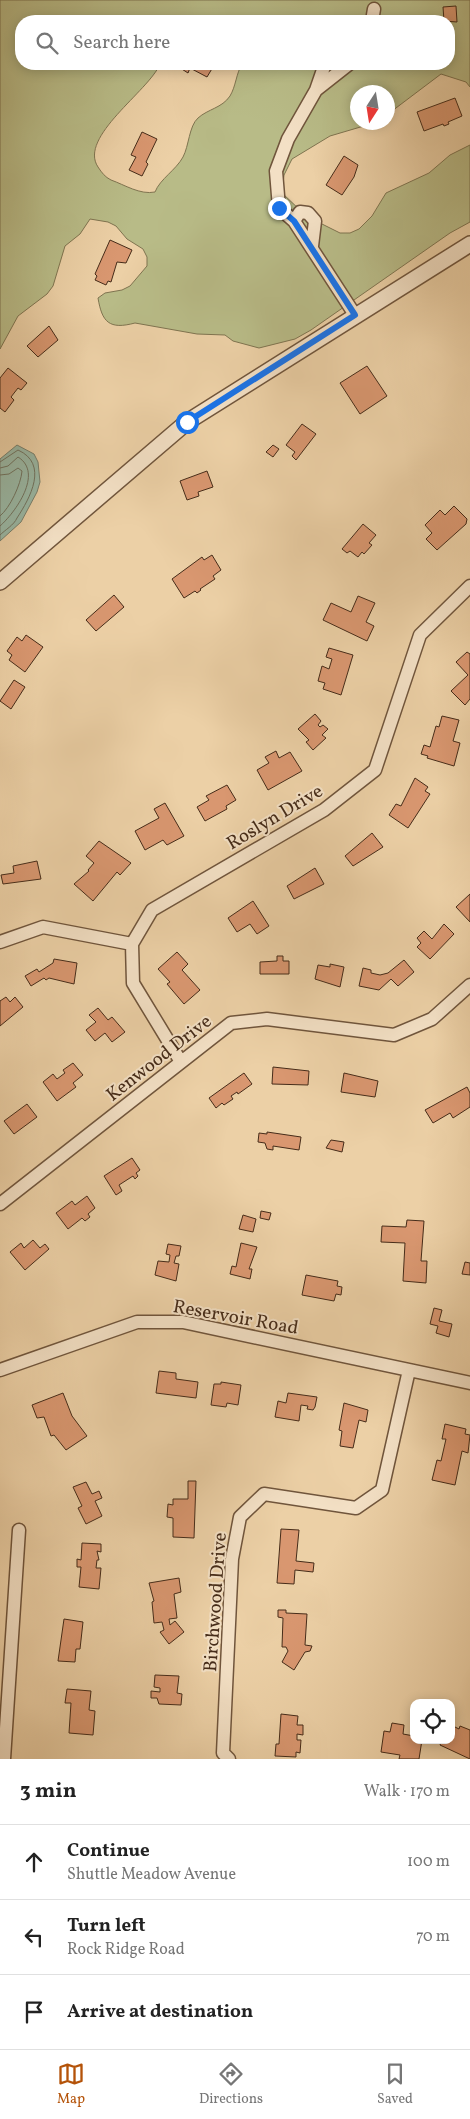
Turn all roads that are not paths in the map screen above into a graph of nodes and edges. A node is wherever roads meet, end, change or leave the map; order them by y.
1 (323, 70) edge
2 (341, 70) edge
3 (316, 90) junction
4 (294, 221) junction
5 (470, 244) edge
6 (312, 246) junction
7 (355, 315) junction
8 (0, 582) edge
9 (470, 586) edge
10 (0, 942) edge
11 (132, 944) junction
12 (470, 985) edge
13 (181, 1062) junction
14 (0, 1204) edge
15 (0, 1370) edge
16 (409, 1370) junction
17 (470, 1383) edge
18 (19, 1530) dead end
19 (4, 1698) edge
20 (4, 1759) edge
21 (229, 1759) edge

1 - 3 street
2 - 3 street
3 - 4 street
4 - 6 street
4 - 6 street
5 - 7 street
6 - 7 street
7 - 8 street
9 - 11 street, Roslyn Drive
10 - 11 street
11 - 13 street
12 - 13 street, Kenwood Drive
13 - 14 street, Kenwood Drive
15 - 16 street, Reservoir Road
16 - 17 street, Reservoir Road
16 - 21 street, Birchwood Drive
18 - 19 street
19 - 20 street

